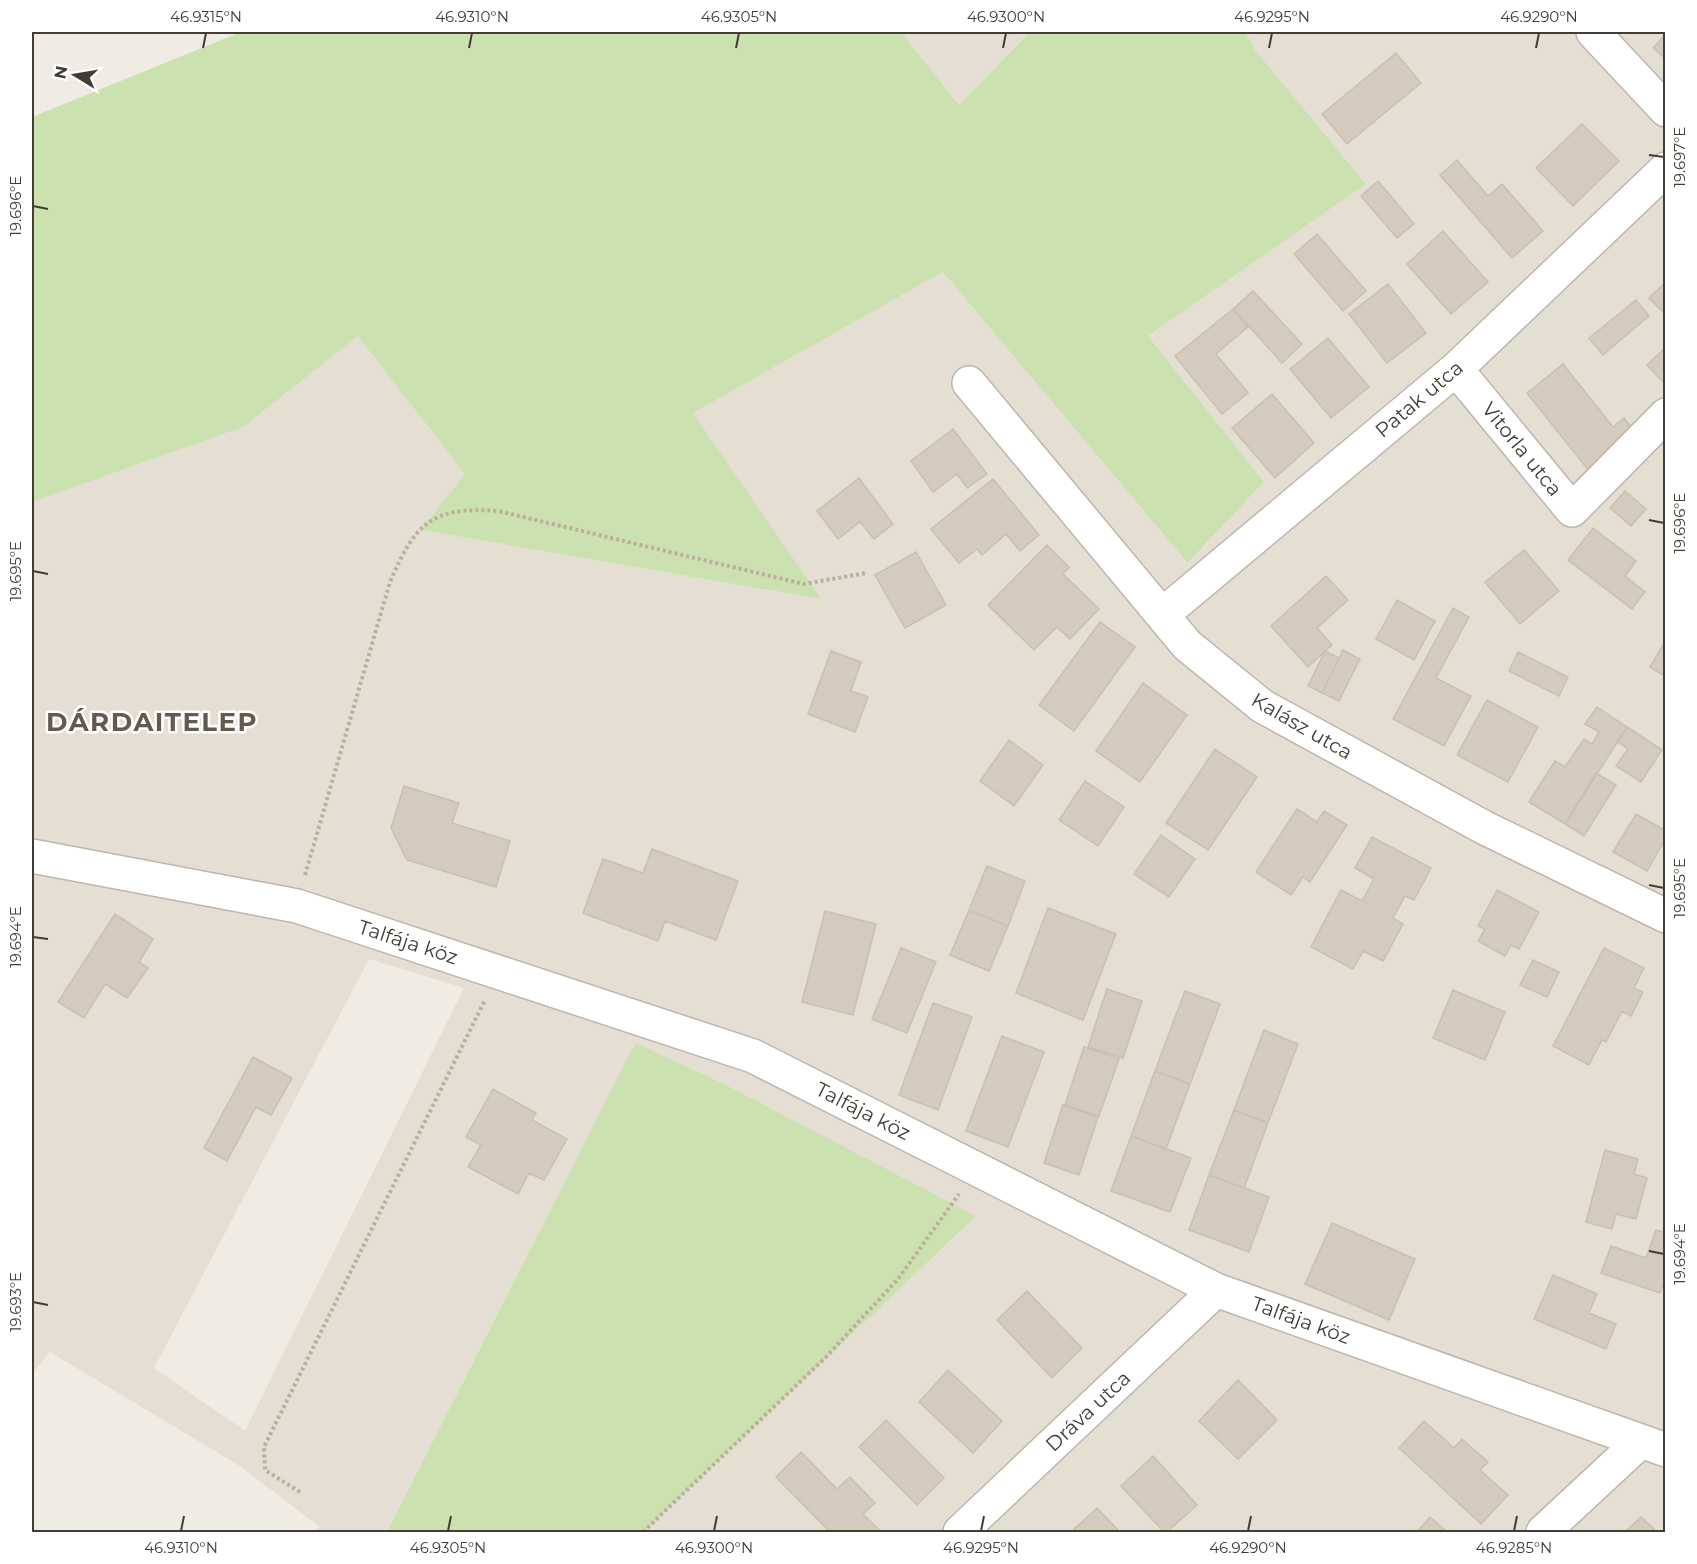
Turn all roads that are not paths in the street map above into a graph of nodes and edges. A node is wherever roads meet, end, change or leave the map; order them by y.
1 (1593, 32) edge
2 (1665, 110) edge
3 (1665, 169) edge
4 (1455, 369) junction
5 (969, 383) dead end
6 (1665, 415) edge
7 (1162, 615) junction
8 (32, 856) edge
9 (1665, 916) edge
10 (1216, 1290) junction
11 (1653, 1445) edge
12 (960, 1533) edge
13 (1544, 1533) edge

1 - 2 street
3 - 4 street, Patak utca
4 - 6 street, Vitorla utca
4 - 7 street, Patak utca
5 - 7 street, Kalász utca
7 - 9 street, Kalász utca
8 - 10 street, Talfája köz
10 - 11 street, Talfája köz
10 - 12 street, Dráva utca
11 - 13 street

